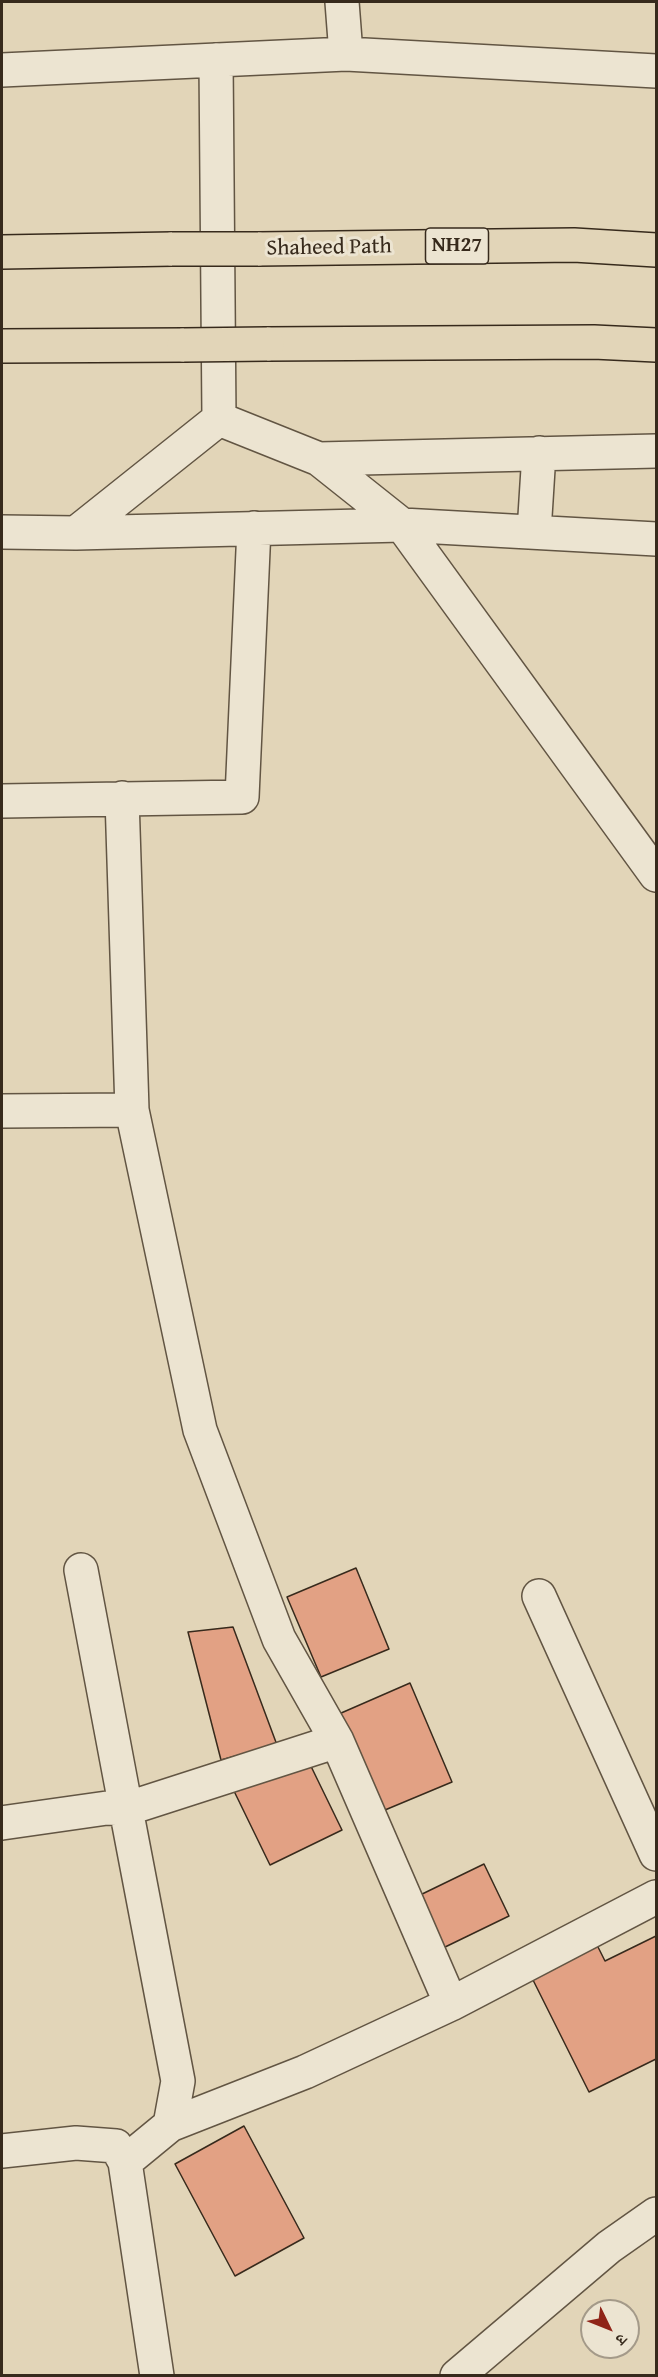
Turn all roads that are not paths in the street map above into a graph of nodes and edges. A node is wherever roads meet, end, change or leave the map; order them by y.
1 (342, 2) edge
2 (346, 54) junction
3 (216, 60) junction
4 (2, 70) edge
5 (657, 71) edge
6 (657, 250) edge
7 (2, 252) edge
8 (657, 345) edge
9 (2, 346) edge
10 (219, 419) junction
11 (657, 451) edge
12 (539, 453) junction
13 (319, 459) junction
14 (402, 525) junction
15 (254, 528) junction
16 (2, 532) edge
17 (534, 532) junction
18 (76, 533) junction
19 (657, 539) edge
20 (122, 798) junction
21 (2, 801) edge
22 (657, 875) edge
23 (132, 1110) junction
24 (2, 1112) edge
25 (81, 1570) dead end
26 (539, 1596) dead end
27 (337, 1741) junction
28 (126, 1809) junction
29 (2, 1823) edge
30 (657, 1854) edge
31 (657, 1897) edge
32 (451, 2004) junction
33 (170, 2125) junction
34 (2, 2151) edge
35 (125, 2162) junction
36 (657, 2214) edge
37 (157, 2376) edge
38 (457, 2376) edge

1 - 2 street
2 - 3 street
2 - 5 street
3 - 4 street
3 - 10 street
6 - 7 highway, Shaheed Path / NH27, bridge
8 - 9 highway, bridge
10 - 13 street
10 - 18 street
11 - 12 street
12 - 13 street
12 - 17 street
13 - 14 street
14 - 15 street
14 - 17 street
14 - 22 street
15 - 18 street
15 - 20 street
16 - 18 street
17 - 19 street
20 - 21 street
20 - 23 street
23 - 24 street
23 - 27 street
25 - 28 street
26 - 30 street
27 - 28 street
27 - 32 street
28 - 29 street
28 - 33 street
31 - 32 street
32 - 33 street
33 - 35 street
34 - 35 street
35 - 37 street
36 - 38 street

